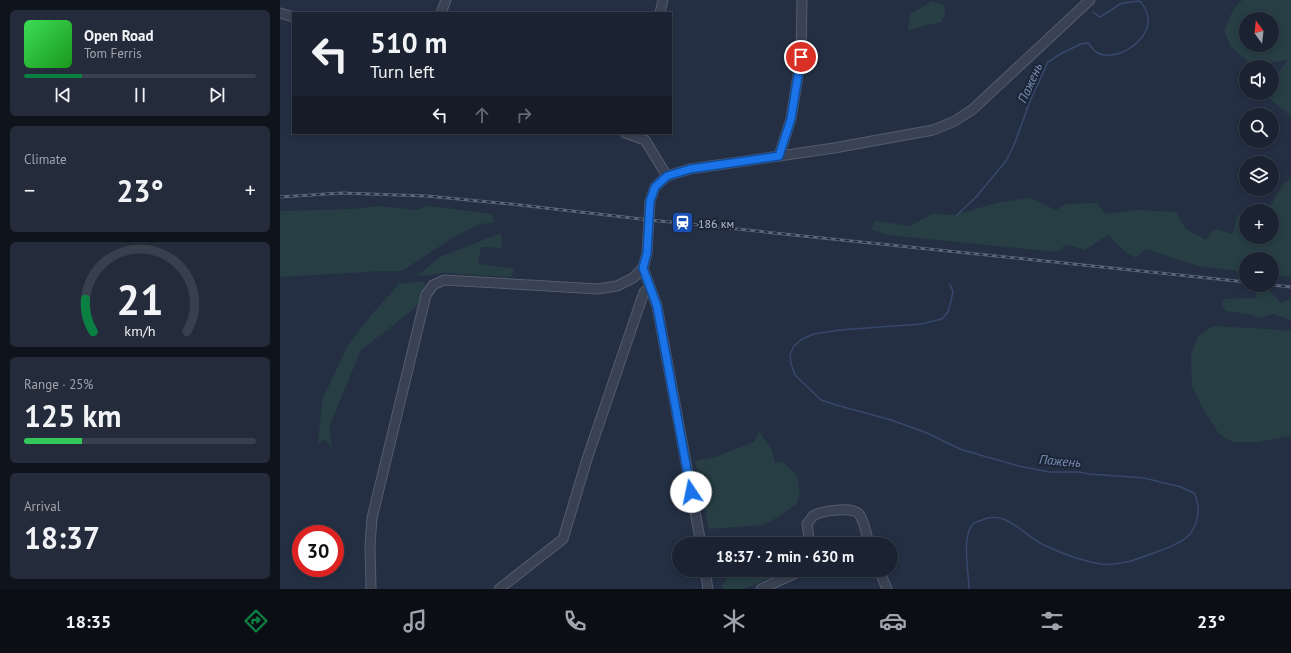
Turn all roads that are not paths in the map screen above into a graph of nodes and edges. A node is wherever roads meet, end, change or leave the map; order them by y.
1 (446, 0) edge
2 (663, 0) edge
3 (802, 0) edge
4 (1090, 0) edge
5 (280, 12) edge
6 (441, 12) edge
7 (660, 12) edge
8 (292, 17) edge
9 (632, 134) edge
10 (646, 136) edge
11 (779, 156) junction
12 (667, 176) junction
13 (643, 268) junction
14 (650, 288) junction
15 (700, 537) edge
16 (809, 537) edge
17 (867, 537) edge
18 (706, 577) edge
19 (786, 577) edge
20 (883, 577) edge
21 (890, 588) edge
22 (371, 589) edge
23 (499, 589) edge
24 (708, 589) edge
25 (761, 589) edge

1 - 6 street
2 - 7 street
3 - 11 street
4 - 11 street
5 - 8 street
9 - 10 street
10 - 12 street
11 - 12 street
12 - 13 street
13 - 14 street
13 - 22 street
14 - 15 street
14 - 23 street
16 - 17 street
18 - 24 street
19 - 25 street
20 - 21 street

